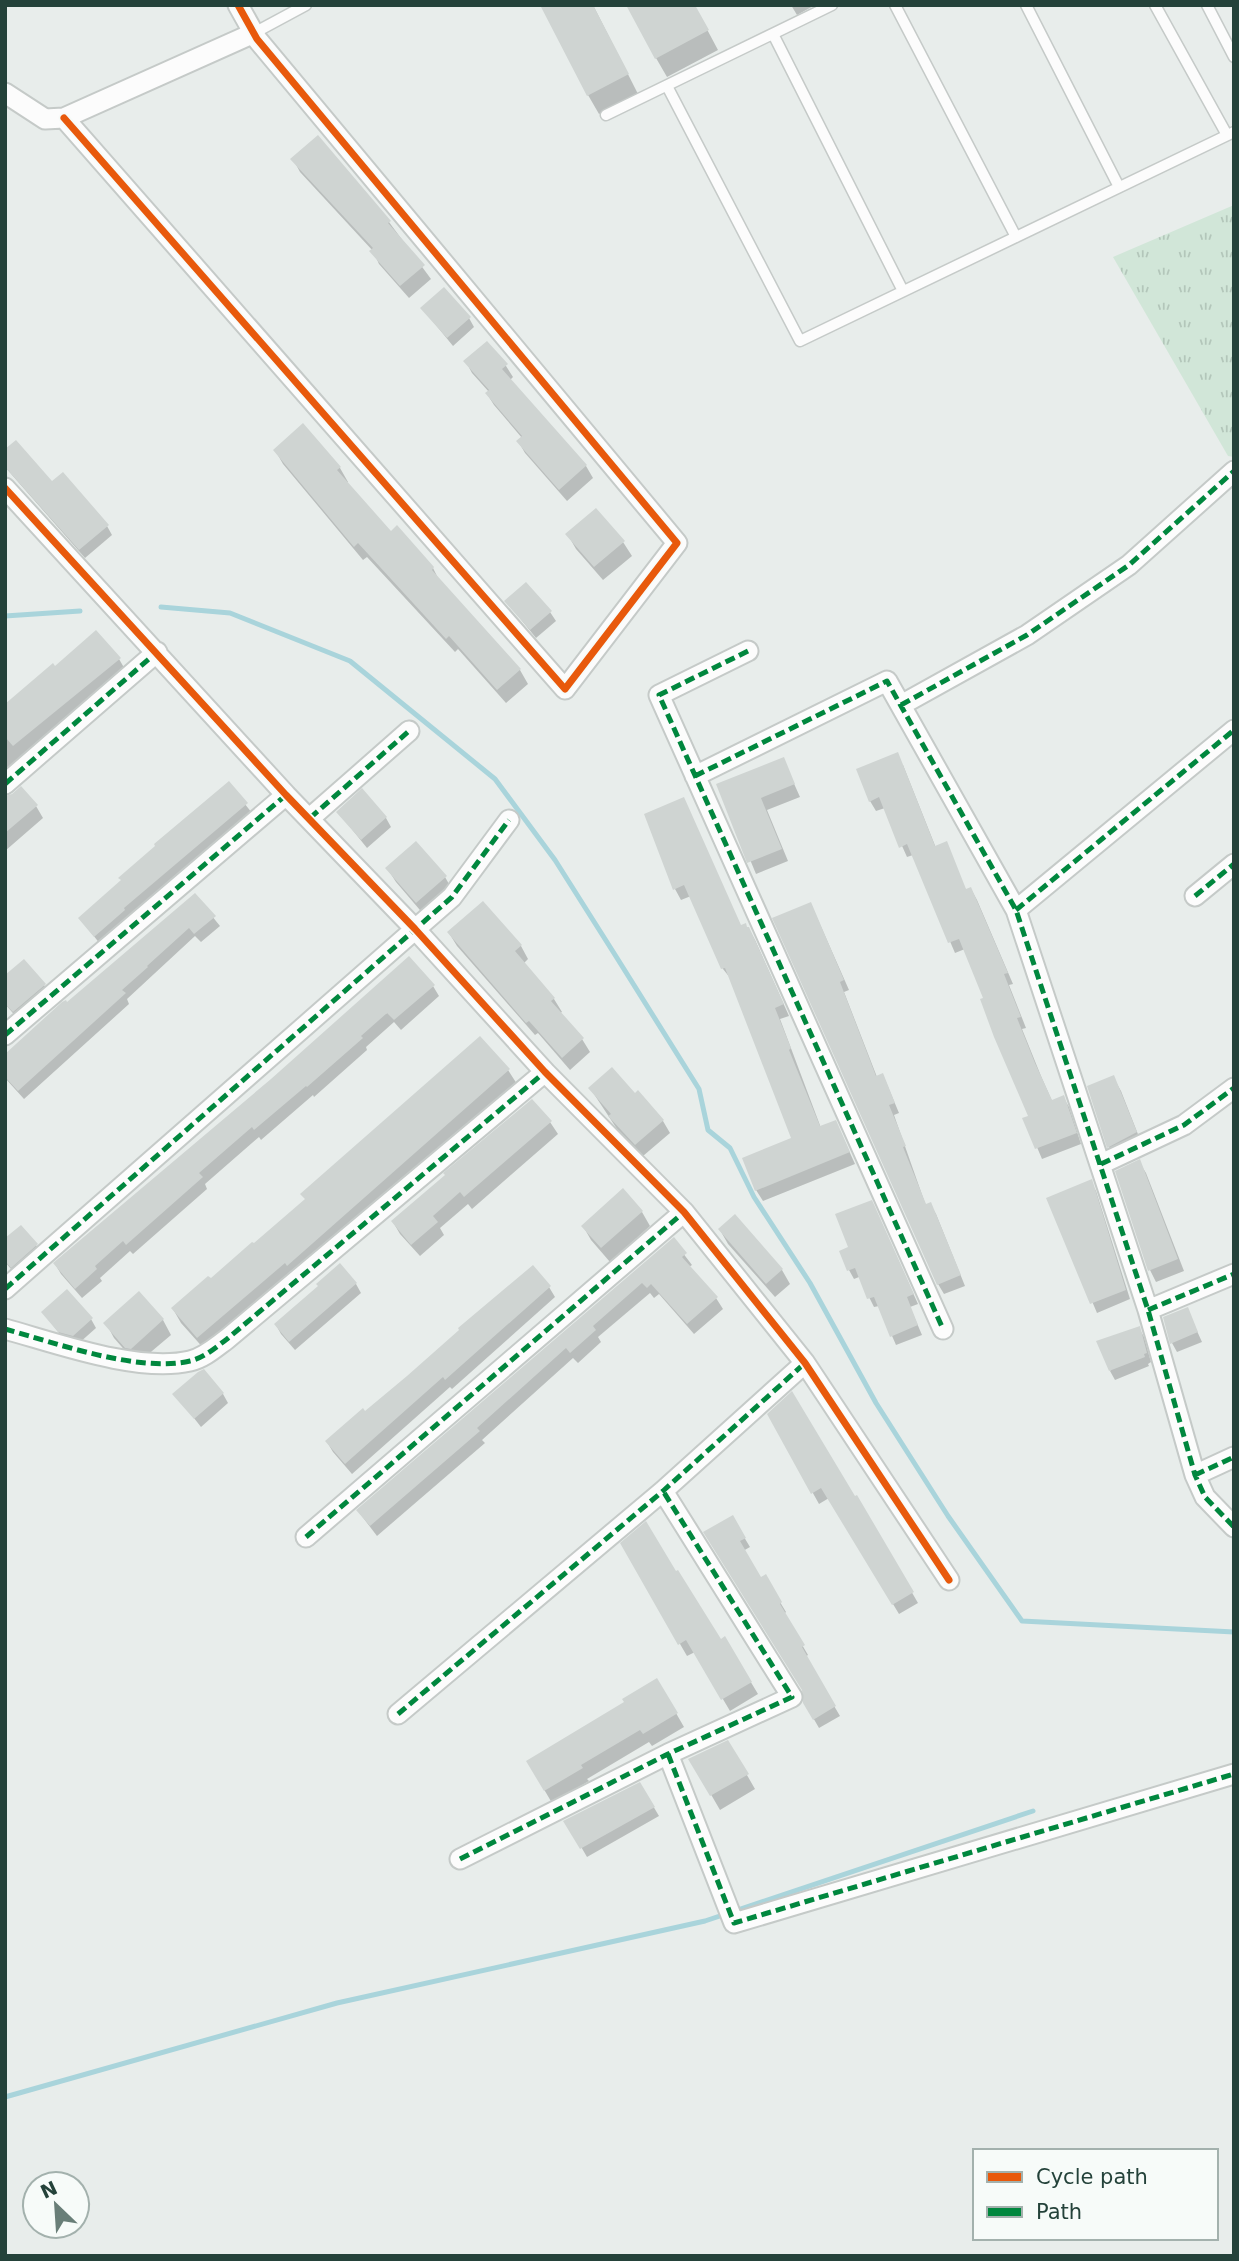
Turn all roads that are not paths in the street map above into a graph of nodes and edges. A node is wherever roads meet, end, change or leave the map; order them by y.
1 (238, 5) edge
2 (306, 5) edge
3 (832, 5) edge
4 (895, 5) edge
5 (1026, 5) edge
6 (1155, 5) edge
7 (1207, 5) edge
8 (254, 33) junction
9 (773, 34) junction
10 (1234, 57) edge
11 (667, 86) junction
12 (5, 93) edge
13 (606, 115) dead end
14 (64, 118) junction
15 (1231, 133) edge
16 (1119, 187) junction
17 (1016, 237) junction
18 (903, 292) junction
19 (1234, 471) edge
20 (5, 488) edge
21 (747, 651) dead end
22 (157, 652) junction
23 (901, 705) junction
24 (1234, 730) edge
25 (409, 731) dead end
26 (695, 776) junction
27 (5, 784) edge
28 (286, 795) junction
29 (310, 818) junction
30 (509, 820) dead end
31 (1234, 864) edge
32 (1195, 896) dead end
33 (1016, 911) junction
34 (415, 929) junction
35 (5, 1035) edge
36 (545, 1072) junction
37 (1234, 1088) edge
38 (1101, 1164) junction
39 (684, 1212) junction
40 (1234, 1274) edge
41 (5, 1289) edge
42 (1148, 1310) junction
43 (5, 1329) edge
44 (943, 1329) dead end
45 (805, 1363) junction
46 (1234, 1457) edge
47 (1195, 1475) junction
48 (663, 1491) junction
49 (1234, 1527) edge
50 (306, 1537) dead end
51 (950, 1580) dead end
52 (398, 1714) dead end
53 (668, 1754) junction
54 (1234, 1774) edge
55 (460, 1859) dead end

1 - 8 street
2 - 8 lane
3 - 9 lane
4 - 17 lane
5 - 16 lane
6 - 15 lane
7 - 10 lane
8 - 14 street
8 - 14 street
9 - 11 lane
9 - 18 lane
11 - 13 lane
11 - 18 lane
12 - 14 street
15 - 16 lane
16 - 17 lane
17 - 18 lane
19 - 23 street
20 - 22 street
21 - 26 street
22 - 27 street
22 - 28 street
23 - 26 street
23 - 33 street
24 - 33 street
25 - 29 street
26 - 44 street
28 - 29 street
28 - 35 street
29 - 34 street
30 - 34 street
31 - 32 street
33 - 38 street
34 - 36 street
34 - 41 street
36 - 39 street
36 - 43 street
37 - 38 street
38 - 42 street
39 - 45 street
39 - 50 street
40 - 42 street
42 - 47 street
45 - 48 street
45 - 51 street
46 - 47 street
47 - 49 street
48 - 52 street
48 - 53 street
53 - 54 street
53 - 55 street

